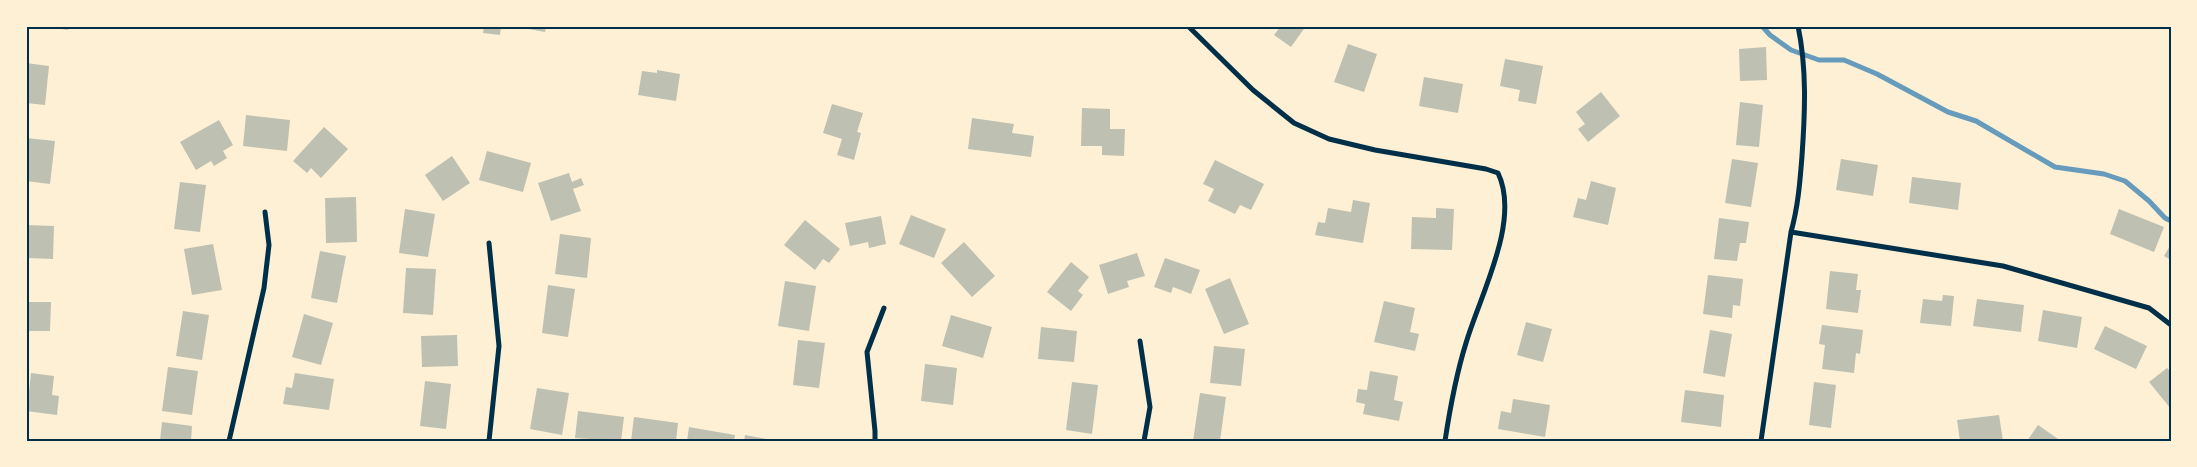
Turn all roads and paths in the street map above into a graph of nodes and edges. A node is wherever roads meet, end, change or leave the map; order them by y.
1 (1188, 26) edge
2 (1798, 26) edge
3 (265, 212) dead end
4 (1791, 232) junction
5 (489, 243) dead end
6 (884, 308) dead end
7 (2171, 325) edge
8 (1140, 342) dead end
9 (229, 440) edge
10 (233, 441) edge
11 (489, 441) edge
12 (874, 441) edge
13 (1144, 441) edge
14 (1445, 441) edge
15 (1761, 441) edge

1 - 14 street
2 - 4 street
3 - 9 street
4 - 7 street
4 - 15 street
5 - 11 street
6 - 12 street
8 - 13 street
9 - 10 street

